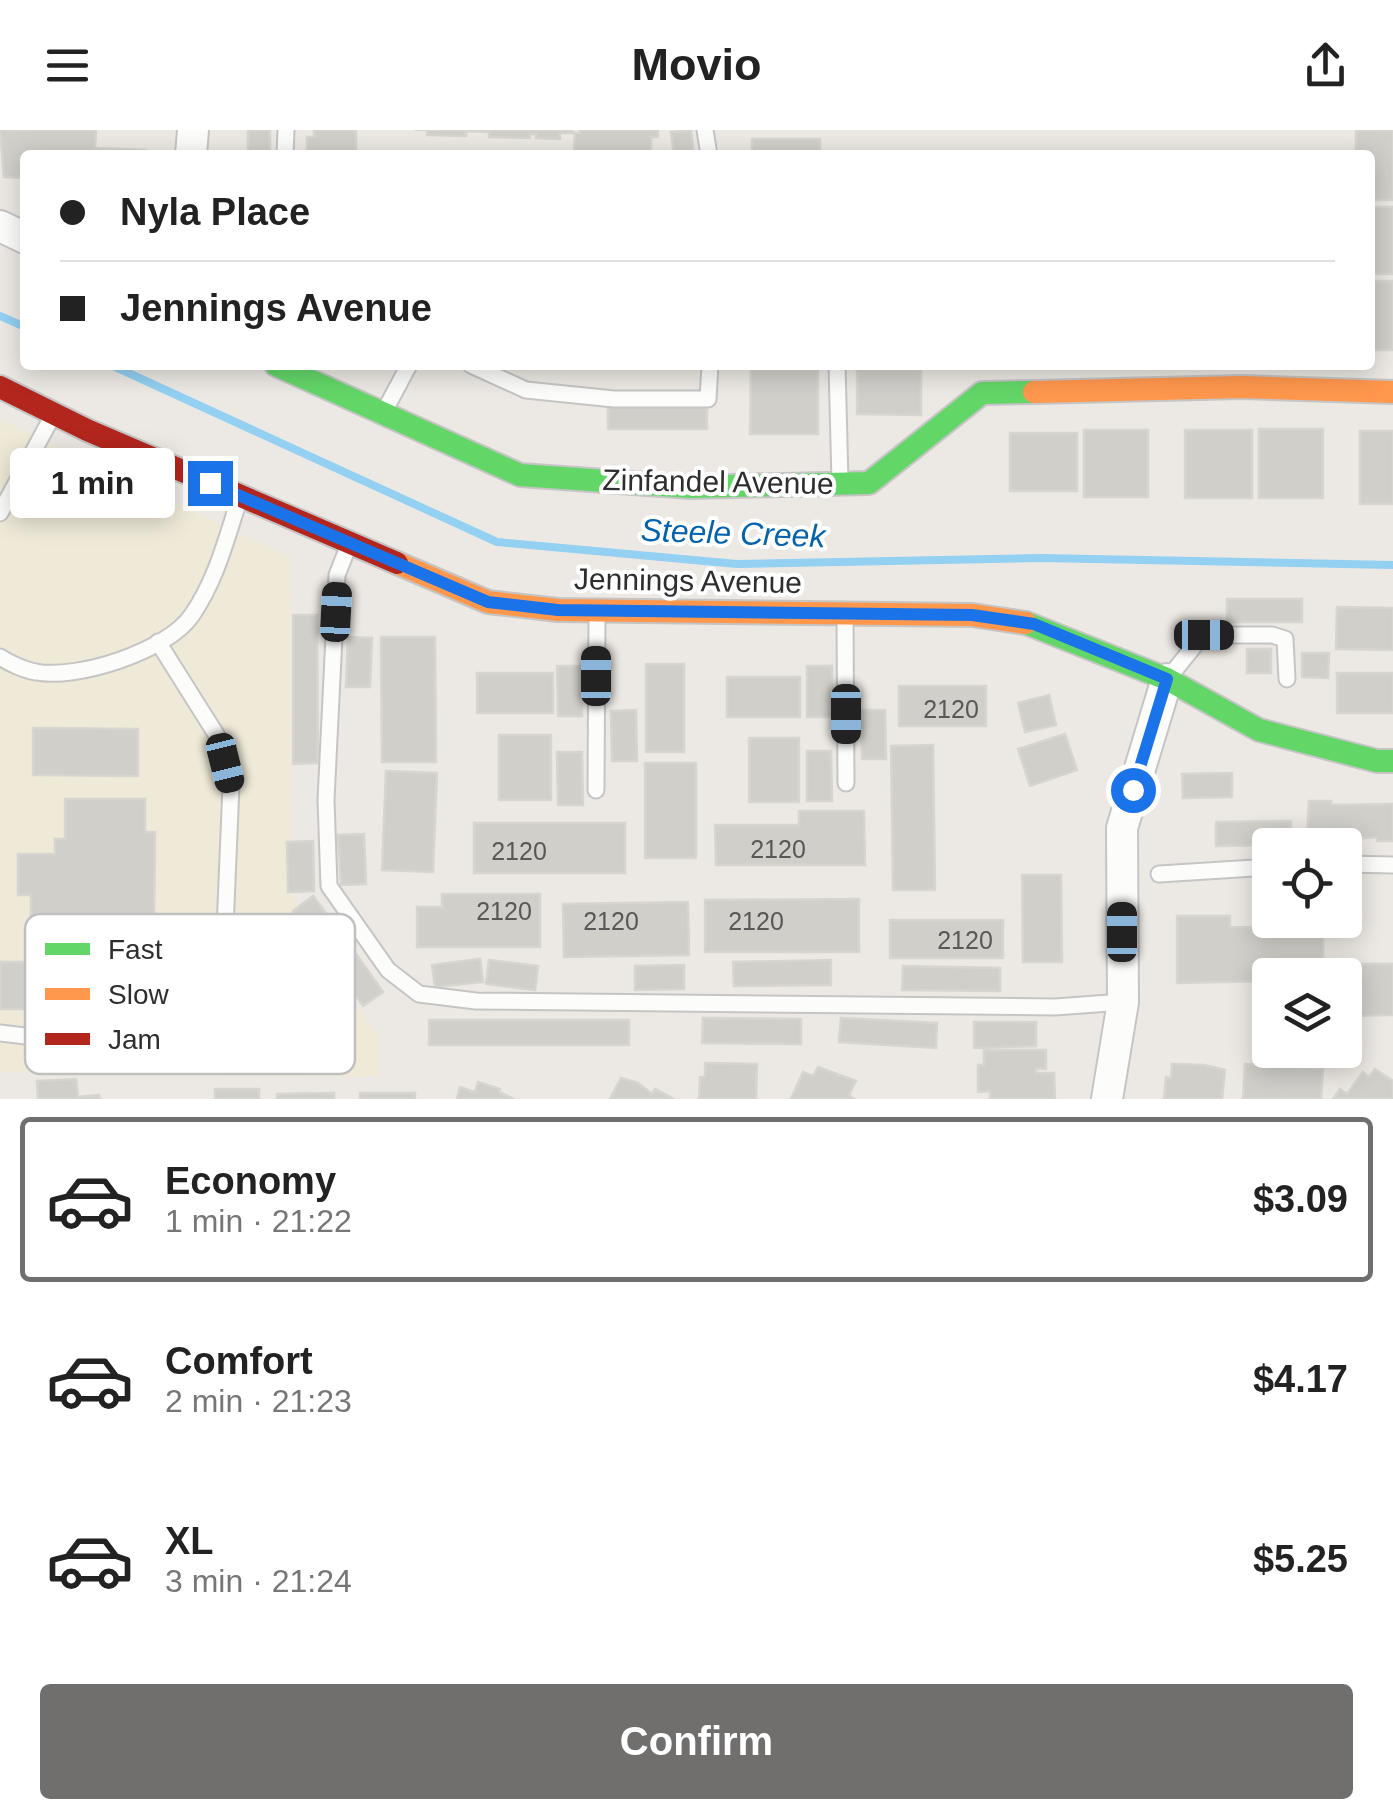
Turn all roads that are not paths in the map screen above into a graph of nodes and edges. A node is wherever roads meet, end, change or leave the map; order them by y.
1 (287, 370) edge
2 (406, 370) edge
3 (482, 370) edge
4 (710, 370) edge
5 (837, 370) edge
6 (0, 386) edge
7 (1393, 392) edge
8 (54, 414) junction
9 (383, 415) junction
10 (840, 484) junction
11 (241, 496) junction
12 (0, 513) edge
13 (350, 544) junction
14 (598, 610) junction
15 (845, 613) junction
16 (158, 642) junction
17 (0, 657) edge
18 (1167, 679) junction
19 (1288, 679) dead end
20 (1393, 760) edge
21 (846, 783) dead end
22 (596, 790) dead end
23 (1362, 865) edge
24 (1393, 866) edge
25 (1252, 868) edge
26 (1159, 874) dead end
27 (226, 914) edge
28 (348, 914) edge
29 (355, 924) edge
30 (1123, 1002) junction
31 (0, 1033) edge
32 (25, 1036) edge
33 (1107, 1099) edge

1 - 9 street, Zinfandel Avenue
2 - 9 lane
3 - 4 lane
5 - 10 lane
6 - 8 street, Jennings Avenue
7 - 10 street, Zinfandel Avenue
8 - 11 street, Jennings Avenue
8 - 12 lane
9 - 10 street, Zinfandel Avenue
11 - 13 street, Jennings Avenue
11 - 16 lane
13 - 14 street, Jennings Avenue
13 - 28 lane
14 - 15 street, Jennings Avenue
14 - 22 lane
15 - 18 street, Jennings Avenue
15 - 21 lane
16 - 17 lane
16 - 27 lane
18 - 19 lane
18 - 20 street, Jennings Avenue
18 - 30 street
23 - 24 lane
25 - 26 lane
29 - 30 lane
30 - 33 street
31 - 32 lane

